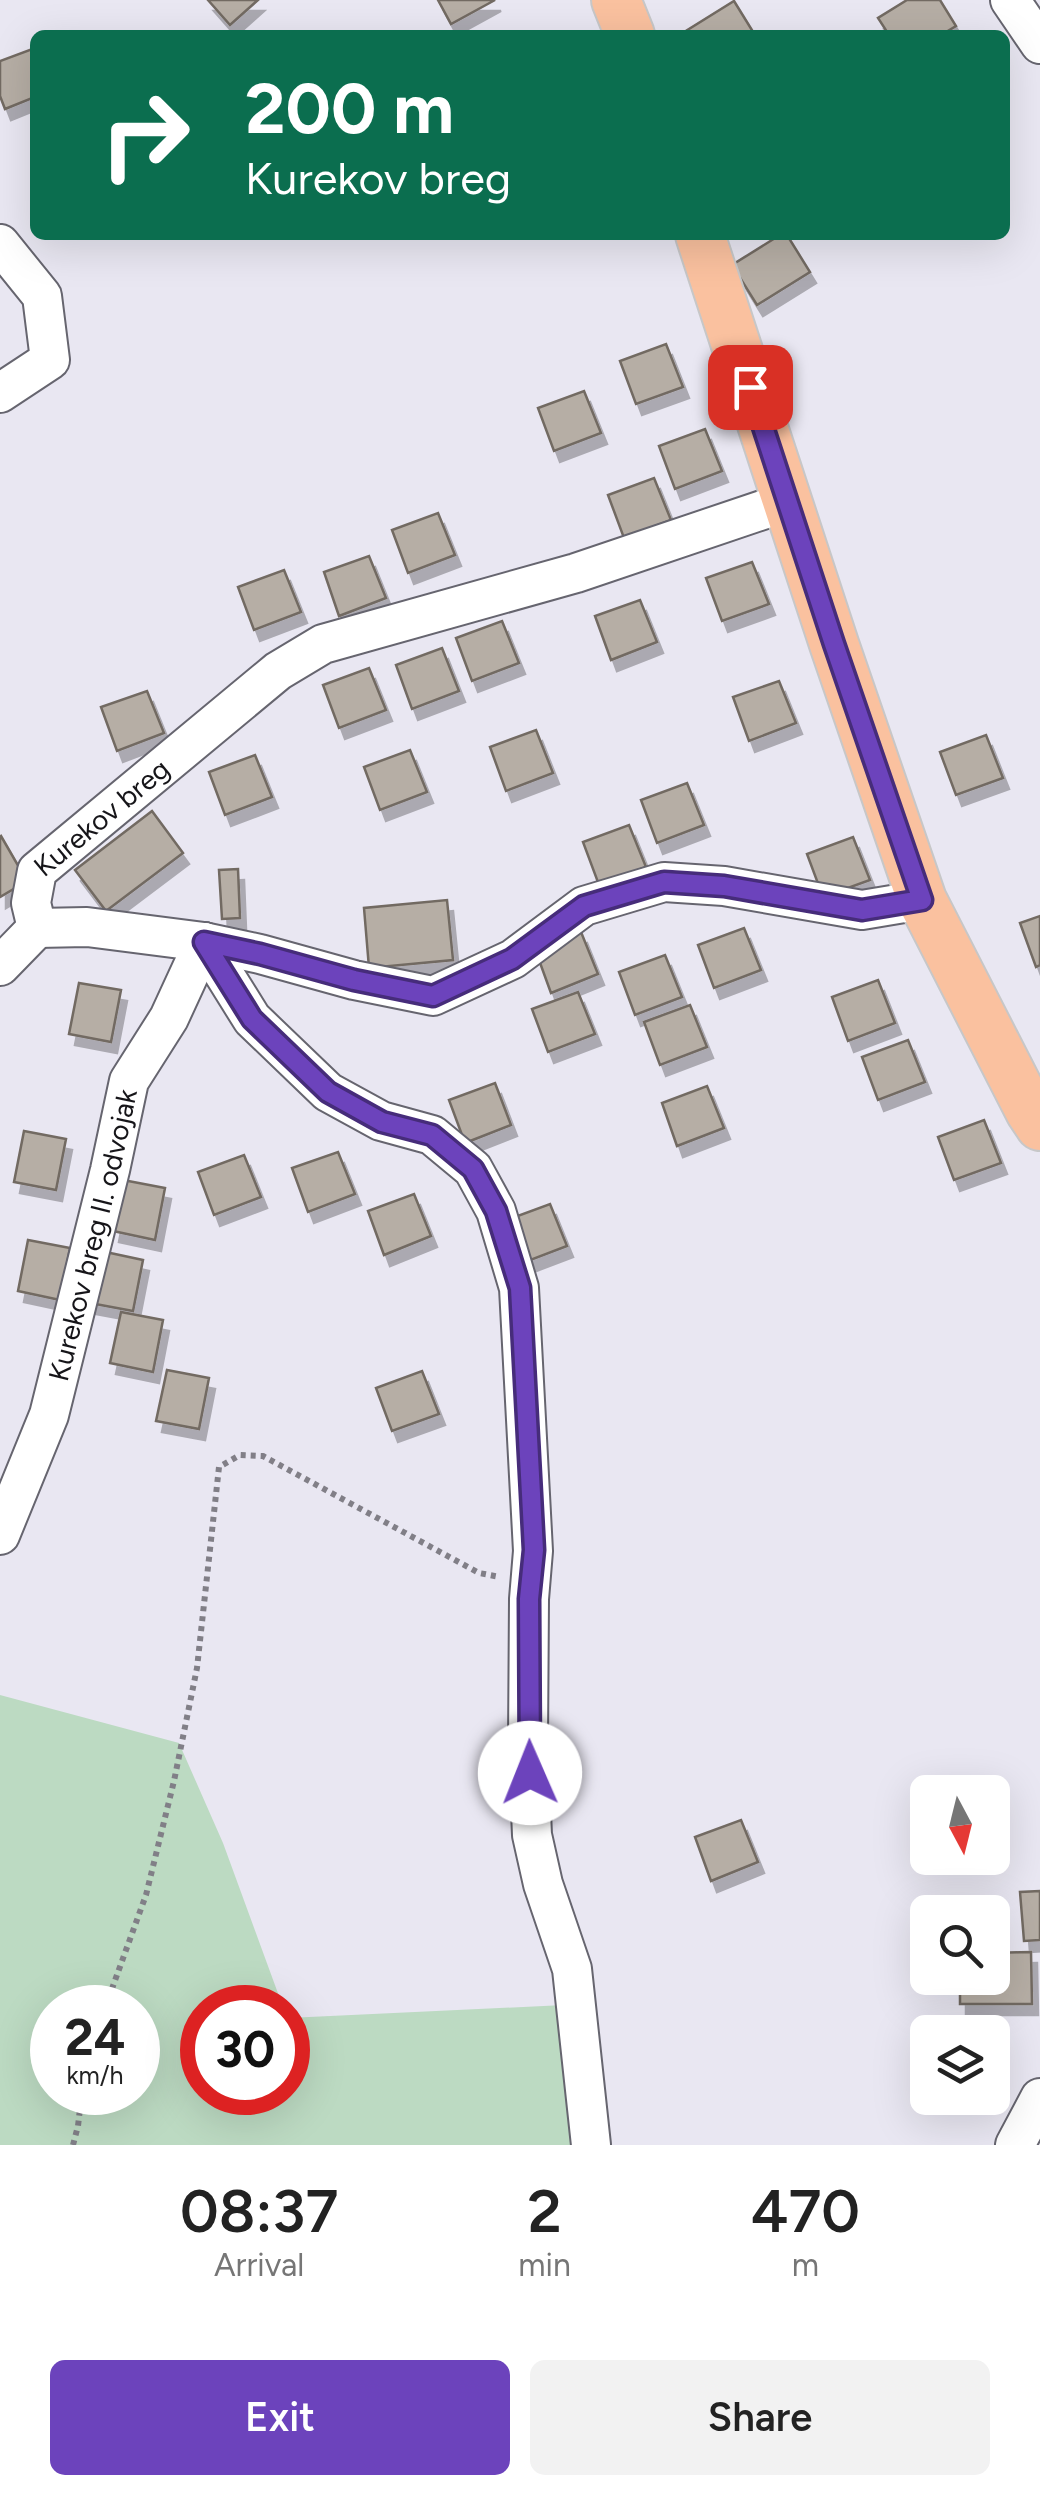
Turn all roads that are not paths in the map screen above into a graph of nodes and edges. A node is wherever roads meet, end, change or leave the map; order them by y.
1 (616, 0) edge
2 (1010, 0) edge
3 (628, 30) edge
4 (1040, 44) edge
5 (702, 240) edge
6 (1, 248) edge
7 (0, 393) edge
8 (788, 500) junction
9 (922, 900) junction
10 (36, 928) junction
11 (204, 942) junction
12 (0, 966) edge
13 (1040, 1126) edge
14 (0, 1535) edge
15 (1040, 2098) edge
16 (590, 2145) edge
17 (1015, 2145) edge

1 - 3 main road
2 - 4 street
5 - 8 main road
6 - 7 street
8 - 9 main road
8 - 10 street, Kurekov breg
9 - 11 street, Kurekov breg
9 - 13 main road
10 - 11 street, Kurekov breg
10 - 12 street
11 - 14 street, Kurekov breg II. odvojak
11 - 16 street
15 - 17 street

